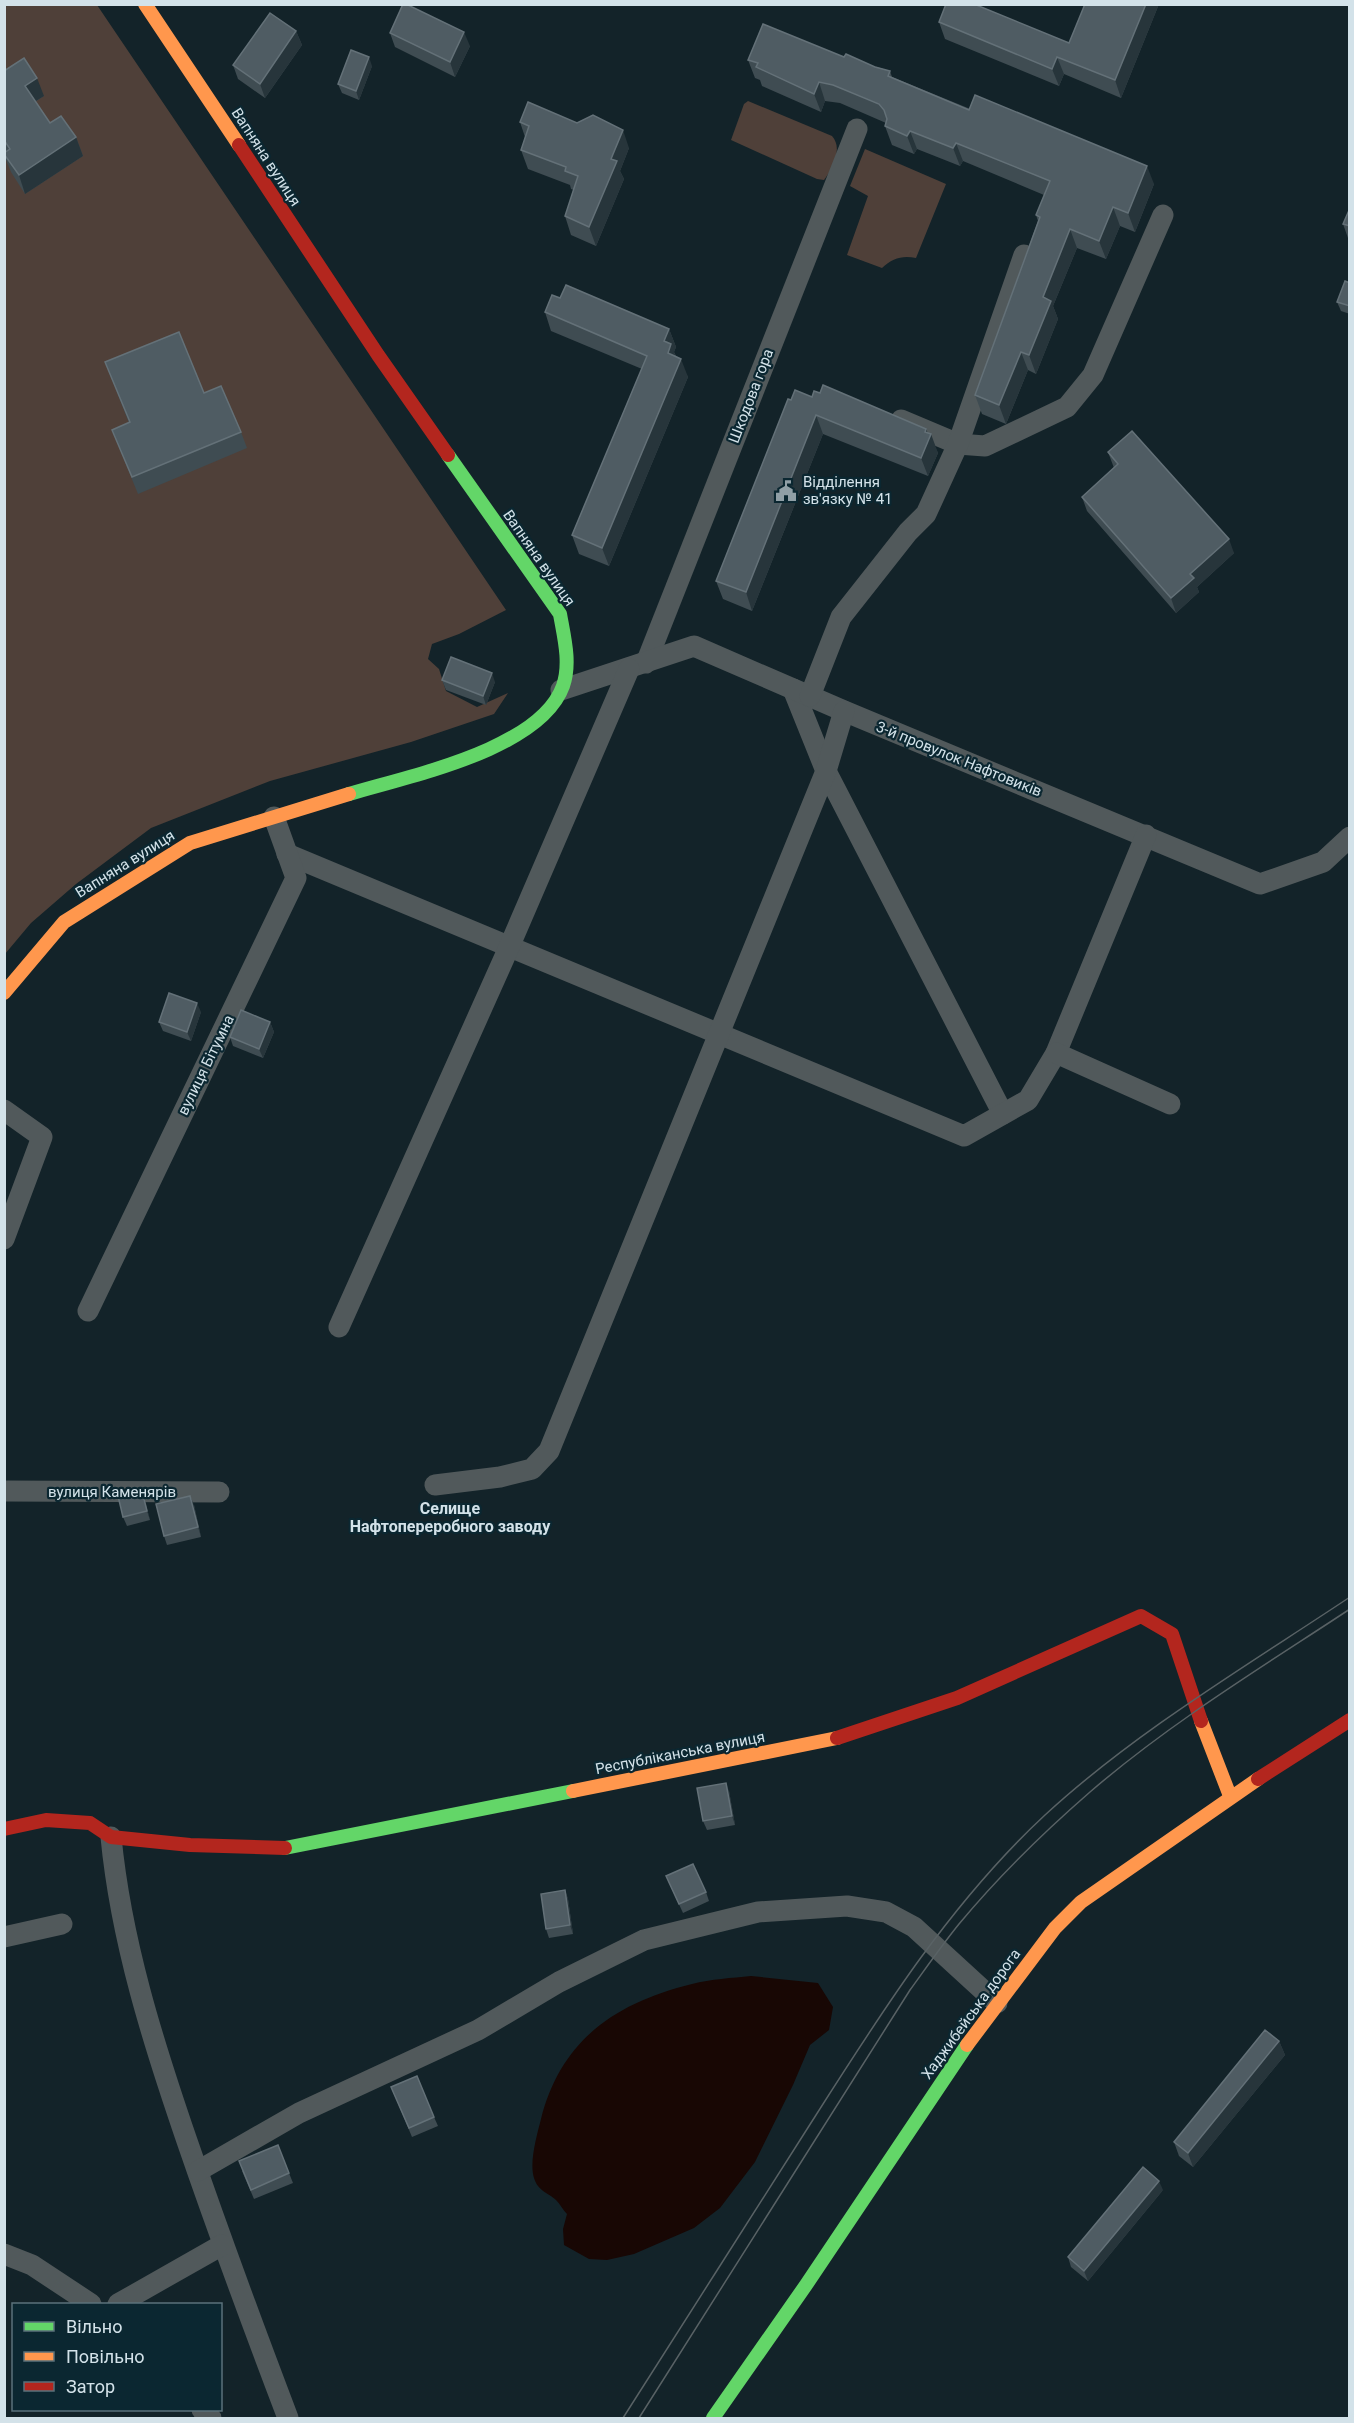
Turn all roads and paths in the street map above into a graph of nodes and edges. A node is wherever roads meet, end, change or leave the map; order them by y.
1 (145, 4) edge
2 (857, 129) dead end
3 (1163, 215) dead end
4 (1023, 255) edge
5 (884, 413) edge
6 (958, 444) junction
7 (638, 666) junction
8 (561, 690) junction
9 (802, 693) junction
10 (844, 711) junction
11 (826, 771) junction
12 (274, 817) junction
13 (1146, 835) junction
14 (1350, 837) edge
15 (287, 854) junction
16 (510, 945) junction
17 (4, 993) edge
18 (718, 1032) junction
19 (1056, 1053) junction
20 (1170, 1104) dead end
21 (4, 1110) edge
22 (1003, 1114) junction
23 (4, 1239) edge
24 (88, 1311) dead end
25 (339, 1327) dead end
26 (435, 1485) dead end
27 (4, 1491) edge
28 (219, 1492) dead end
29 (1350, 1720) edge
30 (1230, 1796) junction
31 (4, 1829) edge
32 (111, 1837) junction
33 (62, 1924) dead end
34 (4, 1937) edge
35 (997, 2003) junction
36 (198, 2171) junction
37 (222, 2245) junction
38 (4, 2254) edge
39 (89, 2303) edge
40 (120, 2303) edge
41 (288, 2418) edge
42 (713, 2418) edge

1 - 8 street, Вапняна вулиця
2 - 7 street, Шкодова гора
3 - 6 street
4 - 6 street
5 - 6 street
6 - 9 street
7 - 8 street, 3-й провулок Нафтовиків
7 - 9 street, 3-й провулок Нафтовиків
7 - 16 street, Шкодова гора
8 - 12 street, Вапняна вулиця
9 - 10 street, 3-й провулок Нафтовиків
9 - 11 street
10 - 11 street
10 - 13 street, 3-й провулок Нафтовиків
11 - 18 street
11 - 22 street
12 - 15 street, вулиця Бітумна
12 - 17 street, Вапняна вулиця
13 - 14 street, 3-й провулок Нафтовиків
13 - 19 street
15 - 16 street
15 - 24 street, вулиця Бітумна
16 - 18 street
16 - 25 street, Шкодова гора
18 - 22 street
18 - 26 street
19 - 20 street
19 - 22 street
21 - 23 street
27 - 28 street, вулиця Каменярів
29 - 30 street, Хаджибейська дорога
30 - 32 street, Республіканська вулиця
30 - 35 street, Хаджибейська дорога
31 - 32 street, Республіканська вулиця
32 - 36 street
33 - 34 street
35 - 36 street
35 - 42 street, Хаджибейська дорога
36 - 37 street
37 - 40 street
37 - 41 street
38 - 39 street

